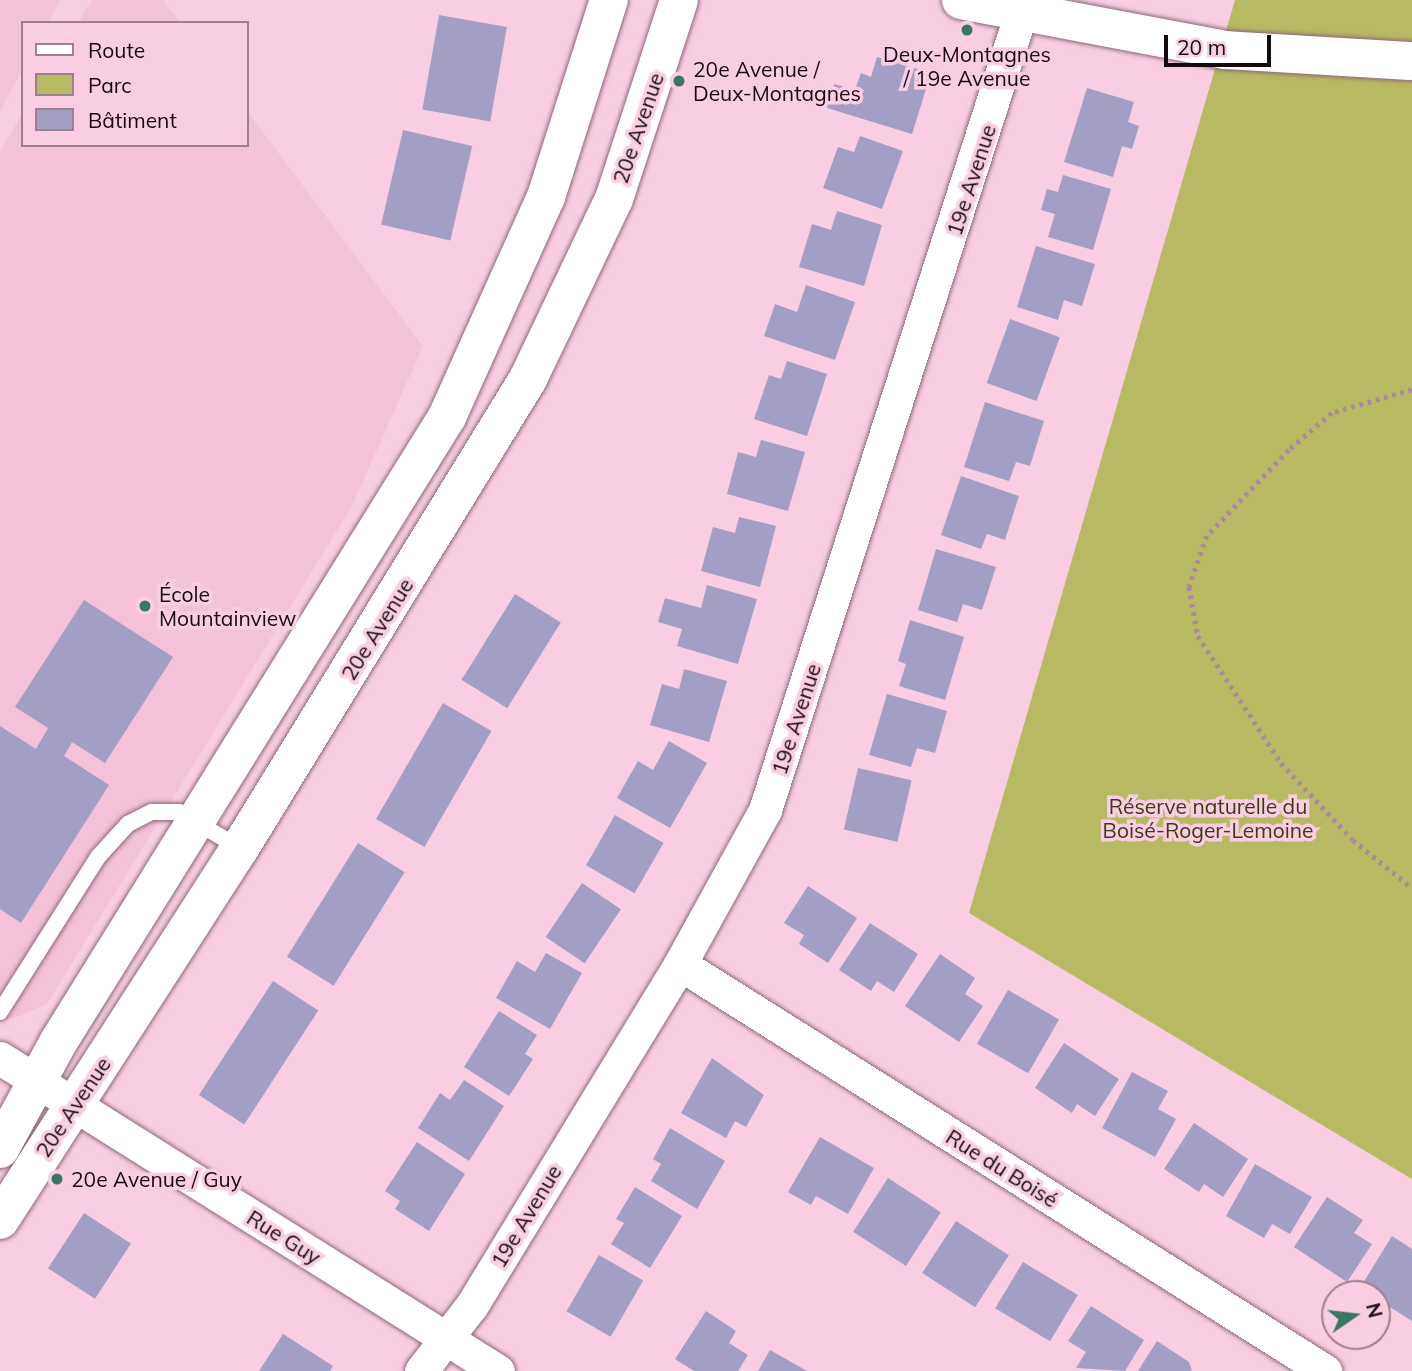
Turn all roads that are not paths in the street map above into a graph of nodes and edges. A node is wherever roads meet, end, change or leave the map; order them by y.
1 (609, 0) edge
2 (679, 0) edge
3 (961, 0) edge
4 (1023, 7) edge
5 (1412, 61) edge
6 (197, 821) junction
7 (240, 848) junction
8 (680, 964) junction
9 (0, 1012) edge
10 (0, 1058) edge
11 (38, 1082) junction
12 (73, 1105) junction
13 (0, 1149) edge
14 (0, 1220) edge
15 (445, 1339) junction
16 (421, 1371) edge
17 (498, 1371) edge
18 (1325, 1371) edge

1 - 6 street, 20e Avenue
2 - 7 street, 20e Avenue
3 - 4 street
4 - 5 street
4 - 8 street, 19e Avenue
6 - 7 lane
6 - 9 lane
6 - 11 street, 20e Avenue
7 - 12 street, 20e Avenue
8 - 15 street, 19e Avenue
8 - 18 street, Rue du Boisé
10 - 11 street, Rue Guy
11 - 12 street, Rue Guy
11 - 13 street, 20e Avenue
12 - 14 street, 20e Avenue
12 - 15 street, Rue Guy
15 - 16 street, 19e Avenue
15 - 17 street, Rue Guy

